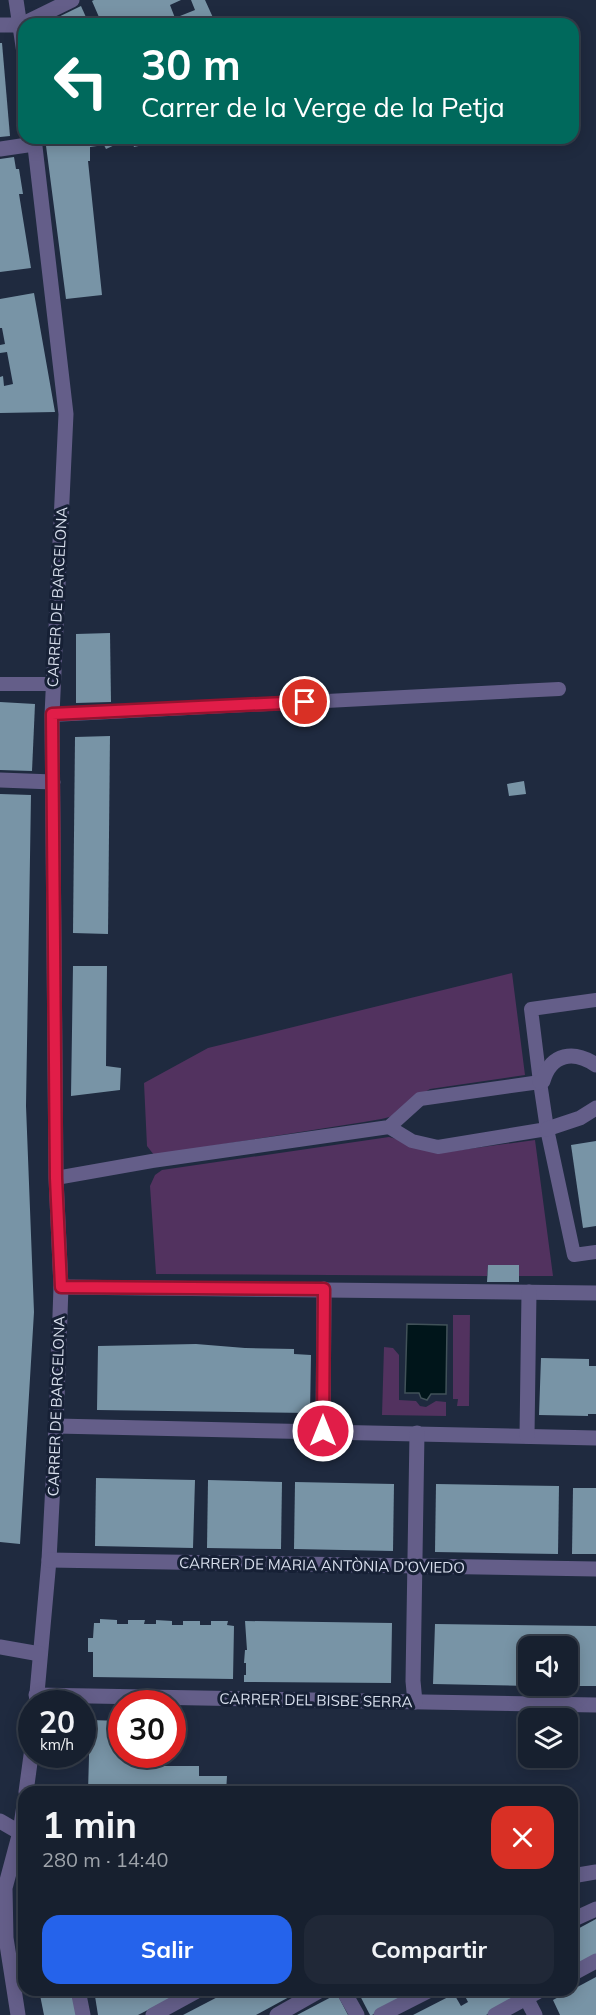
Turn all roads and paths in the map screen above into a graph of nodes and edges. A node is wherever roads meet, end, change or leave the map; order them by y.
1 (16, 0) edge
2 (72, 0) edge
3 (20, 18) edge
4 (35, 18) edge
5 (18, 25) edge
6 (0, 26) edge
7 (21, 144) edge
8 (34, 144) edge
9 (0, 149) edge
10 (0, 684) edge
11 (53, 684) junction
12 (559, 689) dead end
13 (52, 714) junction
14 (0, 780) edge
15 (53, 782) junction
16 (596, 1000) edge
17 (596, 1065) edge
18 (540, 1082) junction
19 (596, 1108) edge
20 (388, 1127) junction
21 (547, 1129) junction
22 (56, 1178) junction
23 (596, 1252) edge
24 (61, 1287) junction
25 (324, 1289) junction
26 (529, 1292) junction
27 (596, 1293) edge
28 (56, 1426) junction
29 (323, 1431) junction
30 (417, 1433) junction
31 (527, 1436) junction
32 (596, 1438) edge
33 (49, 1560) junction
34 (415, 1566) junction
35 (596, 1569) edge
36 (0, 1647) edge
37 (40, 1654) junction
38 (37, 1690) edge
39 (96, 1700) edge
40 (415, 1702) junction
41 (596, 1705) edge
42 (29, 1768) edge
43 (27, 1786) edge
44 (0, 1821) edge
45 (18, 1831) edge
46 (18, 1844) edge
47 (596, 1872) edge
48 (578, 1875) edge
49 (2, 1888) edge
50 (596, 1961) edge
51 (578, 1971) edge
52 (79, 1996) edge
53 (188, 1996) edge
54 (310, 1996) edge
55 (346, 1996) edge
56 (418, 1996) edge
57 (523, 1996) edge
58 (525, 1996) edge
59 (18, 2015) edge
60 (83, 2015) edge
61 (153, 2015) edge
62 (277, 2015) edge
63 (357, 2015) edge
64 (381, 2015) edge
65 (495, 2015) edge
66 (535, 2015) edge

1 - 3 street
2 - 4 street
5 - 6 street
7 - 9 street
8 - 11 street, CARRER DE BARCELONA
10 - 11 lane
11 - 13 street, CARRER DE BARCELONA
12 - 13 lane
13 - 15 street, CARRER DE BARCELONA
14 - 15 street
15 - 22 street, CARRER DE BARCELONA
16 - 18 lane
17 - 18 street
18 - 20 lane
18 - 21 lane
19 - 21 street
20 - 21 lane
20 - 22 lane
21 - 23 lane
22 - 24 street, CARRER DE BARCELONA
24 - 25 street
24 - 28 street, CARRER DE BARCELONA
25 - 26 street
25 - 29 street
26 - 27 street
26 - 31 street
28 - 29 street
28 - 33 street, CARRER DE BARCELONA
29 - 30 street
30 - 31 street
30 - 34 street
31 - 32 street
33 - 34 street, CARRER DE MARIA ANTÒNIA D'OVIEDO
33 - 37 street, CARRER DE BARCELONA
34 - 35 street, CARRER DE MARIA ANTÒNIA D'OVIEDO
34 - 40 street
36 - 37 street
37 - 38 street, CARRER DE BARCELONA
39 - 40 street, CARRER DEL BISBE SERRA
40 - 41 street, CARRER DEL BISBE SERRA
42 - 43 street
44 - 45 street
46 - 49 street
47 - 48 street
49 - 59 street
50 - 51 street
52 - 60 street
53 - 61 street
54 - 62 street
55 - 63 street
56 - 64 street
57 - 65 street
58 - 66 street

